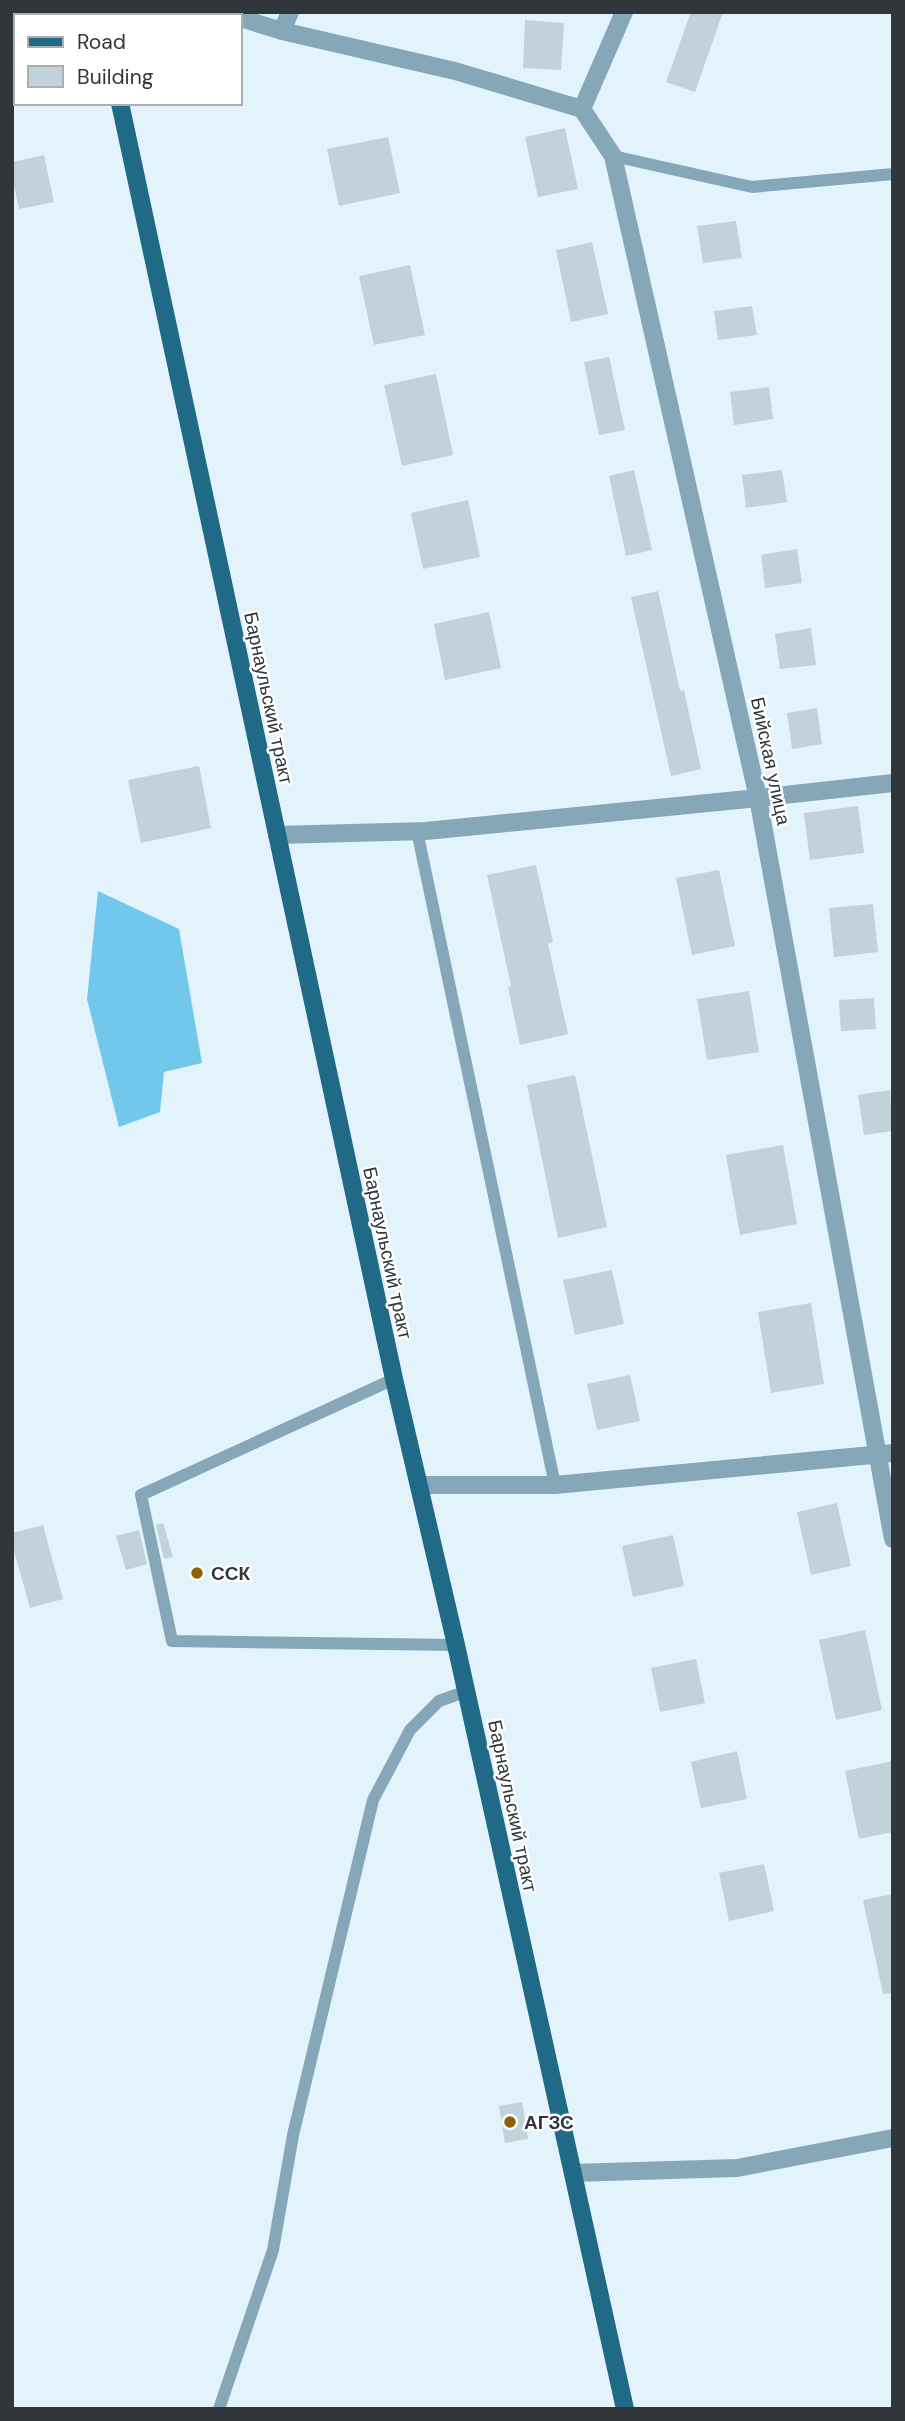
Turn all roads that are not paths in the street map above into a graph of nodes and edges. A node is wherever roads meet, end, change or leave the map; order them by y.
1 (276, 12) edge
2 (290, 12) edge
3 (624, 12) edge
4 (242, 19) edge
5 (282, 32) junction
6 (120, 105) edge
7 (582, 109) junction
8 (612, 156) junction
9 (893, 174) edge
10 (893, 783) edge
11 (758, 799) junction
12 (417, 831) junction
13 (277, 835) junction
14 (394, 1379) junction
15 (885, 1455) edge
16 (419, 1485) junction
17 (555, 1485) junction
18 (893, 1539) edge
19 (456, 1645) junction
20 (467, 1691) junction
21 (893, 2138) edge
22 (573, 2173) junction
23 (219, 2409) edge
24 (625, 2409) edge

1 - 5 street
2 - 5 street
3 - 7 street
4 - 5 street
5 - 7 street
6 - 13 main road, Барнаульский тракт
7 - 8 street, Бийская улица
8 - 9 lane
8 - 11 street, Бийская улица
10 - 11 street
11 - 12 street
11 - 15 street, Бийская улица
12 - 13 street
12 - 17 lane
13 - 14 main road, Барнаульский тракт
14 - 16 main road, Барнаульский тракт
14 - 19 lane
15 - 17 street
15 - 18 street, Бийская улица
16 - 17 street
16 - 19 main road, Барнаульский тракт
19 - 20 main road, Барнаульский тракт
20 - 22 main road, Барнаульский тракт
20 - 23 lane
21 - 22 street
22 - 24 main road, Барнаульский тракт

